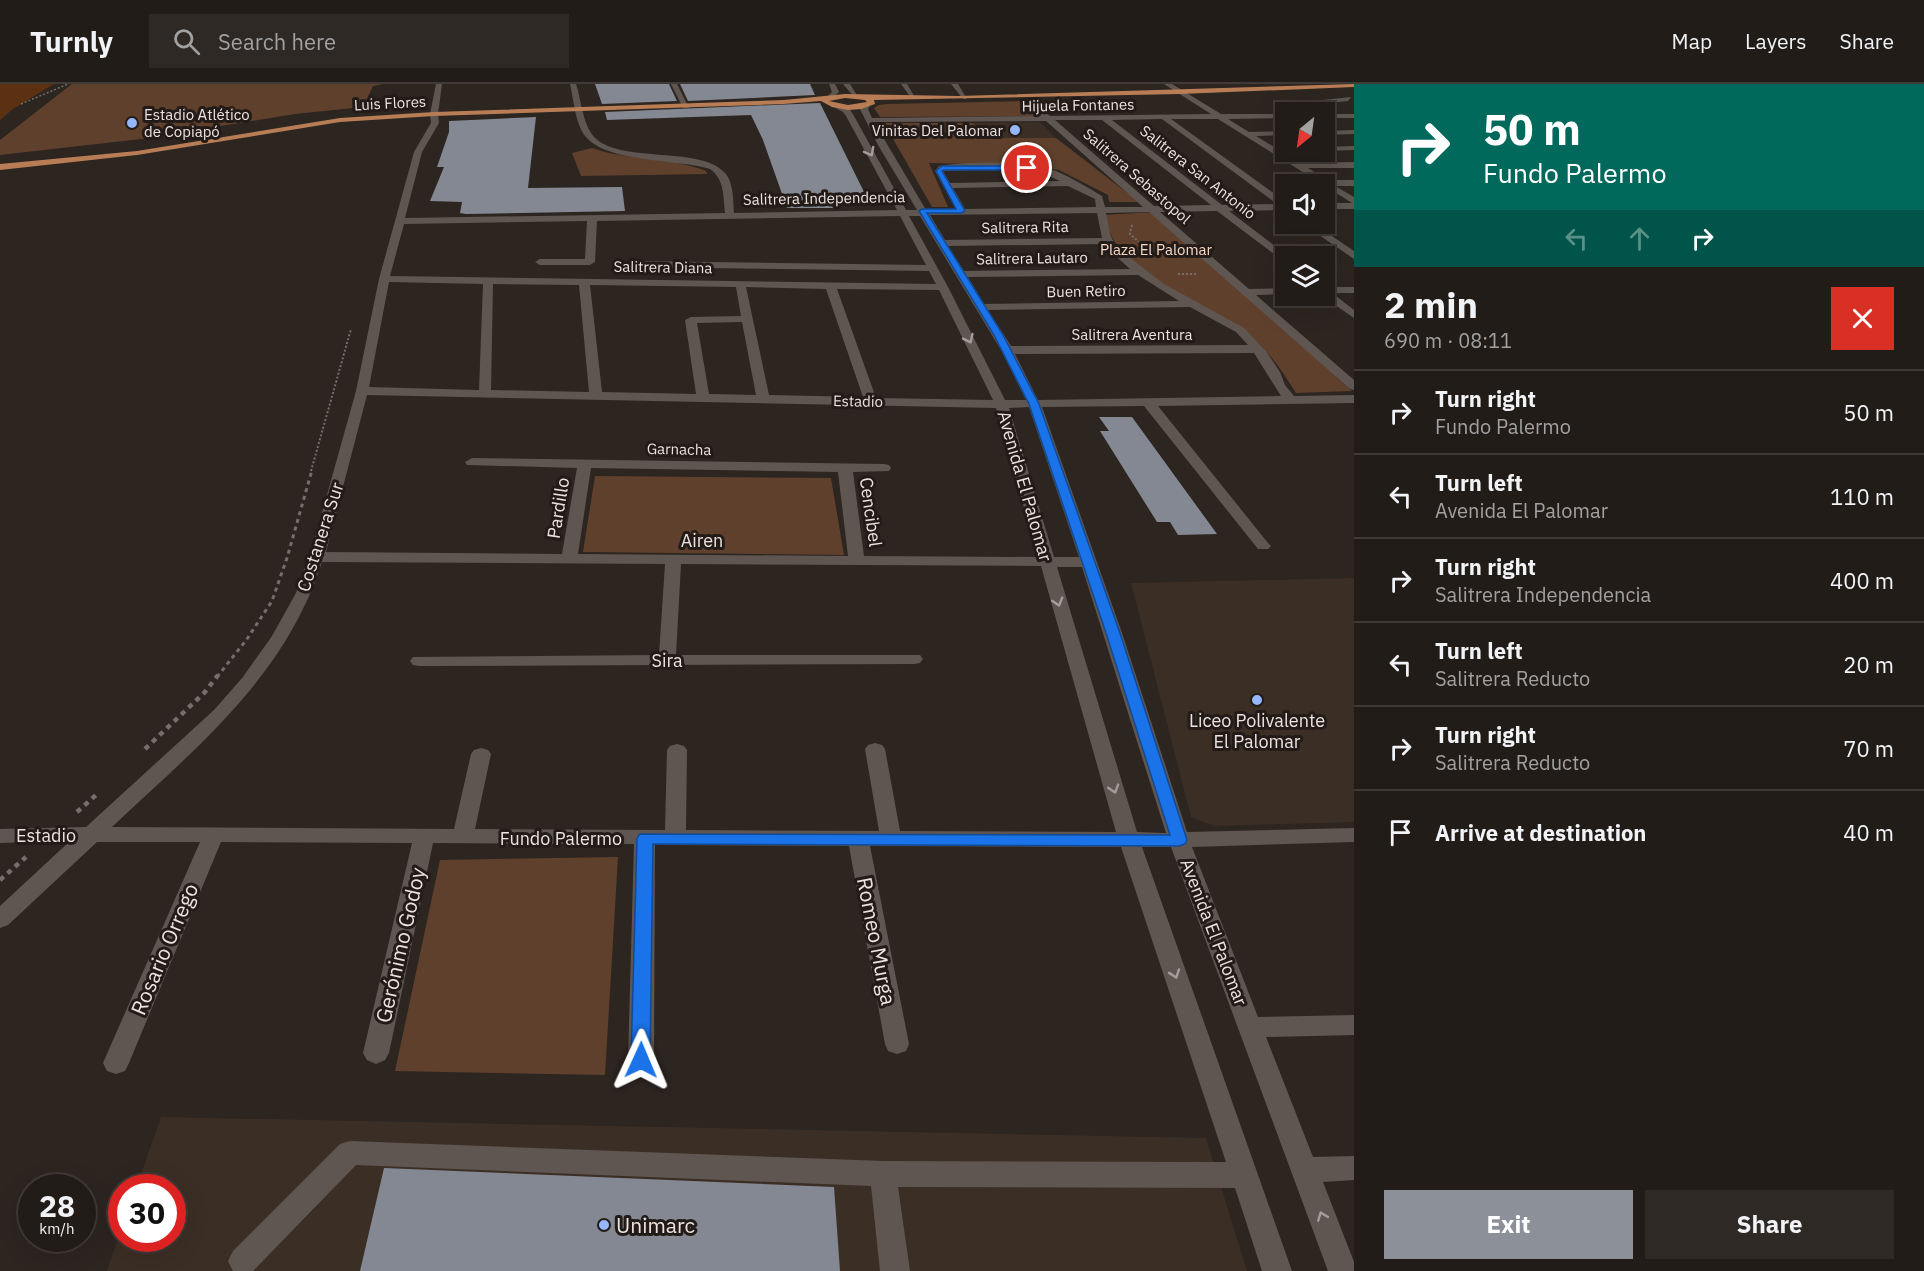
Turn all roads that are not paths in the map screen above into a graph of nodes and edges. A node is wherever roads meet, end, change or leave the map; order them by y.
1 (440, 84) edge
2 (573, 84) edge
3 (674, 84) edge
4 (832, 84) edge
5 (846, 84) edge
6 (904, 84) edge
7 (954, 84) edge
8 (1167, 84) edge
9 (1342, 85) edge
10 (1353, 86) edge
11 (1180, 92) junction
12 (914, 98) junction
13 (962, 98) junction
14 (1348, 99) dead end
15 (830, 101) junction
16 (864, 101) junction
17 (1308, 102) edge
18 (1259, 104) dead end
19 (686, 106) junction
20 (1092, 107) dead end
21 (1149, 107) dead end
22 (1036, 108) dead end
23 (580, 109) junction
24 (1275, 112) edge
25 (434, 114) junction
26 (1275, 116) edge
27 (1335, 116) edge
28 (1354, 116) edge
29 (1221, 117) junction
30 (1164, 118) junction
31 (1105, 119) junction
32 (870, 120) junction
33 (1050, 120) junction
34 (1354, 132) edge
35 (1335, 133) edge
36 (1249, 134) junction
37 (1275, 134) edge
38 (1354, 148) edge
39 (1273, 149) joint
40 (1335, 149) edge
41 (1354, 165) edge
42 (1299, 166) junction
43 (0, 167) edge
44 (1311, 174) edge
45 (1070, 183) junction
46 (1335, 183) edge
47 (1354, 183) edge
48 (946, 186) junction
49 (1335, 190) edge
50 (1275, 200) edge
51 (1354, 204) edge
52 (1335, 205) edge
53 (1220, 207) junction
54 (1275, 207) edge
55 (1151, 208) junction
56 (1102, 209) junction
57 (922, 211) junction
58 (961, 211) junction
59 (902, 212) junction
60 (730, 215) junction
61 (592, 217) junction
62 (399, 221) junction
63 (1322, 234) edge
64 (1108, 242) junction
65 (942, 243) junction
66 (1275, 251) edge
67 (1354, 256) edge
68 (540, 262) dead end
69 (633, 264) dead end
70 (932, 268) junction
71 (1142, 273) junction
72 (961, 274) junction
73 (384, 279) junction
74 (488, 280) junction
75 (584, 282) junction
76 (740, 283) junction
77 (830, 284) junction
78 (943, 287) junction
79 (1354, 290) edge
80 (1275, 291) edge
81 (1335, 291) edge
82 (1246, 292) junction
83 (1335, 300) edge
84 (1191, 304) junction
85 (982, 307) junction
86 (1354, 315) edge
87 (747, 319) junction
88 (1258, 349) junction
89 (1007, 350) junction
90 (1354, 386) edge
91 (362, 391) junction
92 (485, 393) junction
93 (596, 396) junction
94 (703, 398) junction
95 (763, 399) junction
96 (1354, 399) edge
97 (1291, 400) junction
98 (871, 402) junction
99 (1148, 402) junction
100 (1001, 404) junction
101 (1034, 404) junction
102 (472, 462) dead end
103 (585, 464) junction
104 (845, 468) junction
105 (884, 468) dead end
106 (1263, 546) dead end
107 (316, 557) junction
108 (569, 559) junction
109 (673, 560) junction
110 (857, 561) junction
111 (1046, 562) junction
112 (1088, 562) junction
113 (914, 659) dead end
114 (667, 660) junction
115 (419, 661) dead end
116 (875, 749) dead end
117 (677, 750) dead end
118 (481, 754) dead end
119 (92, 835) junction
120 (1354, 835) edge
121 (0, 836) edge
122 (213, 836) junction
123 (424, 837) junction
124 (464, 837) junction
125 (645, 838) junction
126 (675, 838) junction
127 (858, 839) junction
128 (891, 839) junction
129 (1129, 840) junction
130 (1179, 840) junction
131 (0, 919) edge
132 (1354, 1024) edge
133 (1250, 1028) junction
134 (897, 1044) dead end
135 (376, 1053) dead end
136 (641, 1060) dead end
137 (116, 1063) dead end
138 (1354, 1168) edge
139 (1304, 1170) junction
140 (883, 1174) junction
141 (1244, 1175) junction
142 (243, 1261) dead end
143 (895, 1271) edge
144 (1277, 1271) edge
145 (1343, 1271) edge

1 - 25 street, Costanera Sur
2 - 23 street
3 - 19 street
4 - 15 street
5 - 16 street, Avenida El Palomar
6 - 12 street
7 - 13 street
8 - 11 street
9 - 10 main road
9 - 11 main road
11 - 13 main road
11 - 29 street
12 - 13 main road
12 - 16 main road
13 - 16 main road
14 - 17 street
15 - 16 main road
15 - 16 main road
15 - 19 main road, Luis Flores
15 -> 59 street, Avenida El Palomar
16 - 32 street, Avenida El Palomar
18 - 24 street
19 - 23 main road, Luis Flores
20 - 31 street, Salitrera San Antonio
21 - 30 street
22 - 33 street, Salitrera Sebastopol
23 - 25 main road, Luis Flores
23 - 60 street
25 - 43 main road, Luis Flores
25 - 62 street, Costanera Sur
26 - 29 street, Hijuela Fontanes
27 - 28 street
29 - 30 street, Hijuela Fontanes
29 - 36 street
30 - 31 street, Hijuela Fontanes
30 - 50 street
31 - 33 street, Hijuela Fontanes
31 - 53 street, Salitrera San Antonio
32 - 33 street, Hijuela Fontanes
32 - 57 street, Avenida El Palomar
33 - 55 street, Salitrera Sebastopol
34 - 35 street
36 - 37 street
36 - 39 street
38 - 40 street
39 - 42 street
41 - 42 street
42 - 44 street
45 - 48 street
45 - 48 street
45 - 56 street
46 - 47 street
48 - 58 street
49 - 51 street
51 - 52 street
53 - 54 street, Salitrera Independencia
53 - 55 street, Salitrera Independencia
53 - 66 street, Salitrera San Antonio
55 - 56 street, Salitrera Independencia
55 - 82 street, Salitrera Sebastopol
56 - 58 street, Salitrera Independencia
56 - 64 street
57 - 58 street, Salitrera Independencia
57 - 59 street, Salitrera Independencia
57 - 65 street, Avenida El Palomar
59 - 60 street, Salitrera Independencia
59 - 70 street, Avenida El Palomar
60 - 61 street, Salitrera Independencia
61 - 62 street, Salitrera Independencia
61 - 68 street
62 - 73 street, Costanera Sur
63 - 67 street
64 - 65 street, Salitrera Rita
64 - 71 street
65 - 72 street, Avenida El Palomar
69 - 70 street
70 - 78 street, Avenida El Palomar
71 - 72 street, Salitrera Lautaro
71 - 84 street
72 - 85 street, Avenida El Palomar
73 - 74 street, Salitrera Diana
73 - 91 street, Costanera Sur
74 - 75 street, Salitrera Diana
74 - 92 street
75 - 76 street, Salitrera Diana
75 - 93 street
76 - 77 street, Salitrera Diana
76 - 87 street
77 - 78 street, Salitrera Diana
77 - 98 street
78 -> 100 street, Avenida El Palomar
79 - 81 street
80 - 82 street
82 - 90 street, Salitrera Sebastopol
83 - 86 street
84 - 85 street, Buen Retiro
84 - 88 street
85 - 89 street, Avenida El Palomar
87 - 94 street
87 - 95 street
88 - 89 street, Salitrera Aventura
88 - 97 street
89 - 101 street, Avenida El Palomar
91 - 92 street, Estadio
91 - 107 street, Costanera Sur
92 - 93 street, Estadio
93 - 94 street, Estadio
94 - 95 street, Estadio
95 - 98 street, Estadio
96 - 97 street, Estadio
97 - 99 street, Estadio
98 - 100 street, Estadio
99 - 101 street, Estadio
99 - 106 street
100 - 101 street, Estadio
100 - 111 street, Avenida El Palomar
101 - 112 street, Avenida El Palomar
102 - 103 street, Garnacha
103 - 104 street, Garnacha
103 - 108 street, Pardillo
104 - 105 street, Garnacha
104 - 110 street, Cencibel
107 - 108 street, Airen
107 - 119 street, Costanera Sur
108 - 109 street, Airen
109 - 110 street, Airen
109 - 114 street
110 - 111 street, Airen
111 - 112 street, Airen
111 -> 129 street, Avenida El Palomar
112 - 130 street, Avenida El Palomar
113 - 114 street, Sira
114 - 115 street, Sira
116 - 128 street
117 - 126 street
118 - 124 street
119 - 121 street, Estadio
119 - 122 street, Fundo Palermo
119 - 131 street, Costanera Sur
120 - 130 street, Fundo Palermo
122 - 123 street, Fundo Palermo
122 - 137 street, Rosario Orrego
123 - 124 street, Fundo Palermo
123 - 135 street, Gerónimo Godoy
124 - 125 street, Fundo Palermo
125 - 126 street, Fundo Palermo
125 - 136 street
126 - 127 street, Fundo Palermo
127 - 128 street, Fundo Palermo
127 - 134 street, Romeo Murga
128 - 129 street, Fundo Palermo
129 - 130 street, Fundo Palermo
129 -> 141 street, Avenida El Palomar
130 - 133 street, Avenida El Palomar
132 - 133 street
133 - 139 street, Avenida El Palomar
138 - 139 street
145 -> 139 street, Avenida El Palomar
140 - 141 street
140 - 142 street
140 - 143 street
141 - 144 street, Avenida El Palomar

